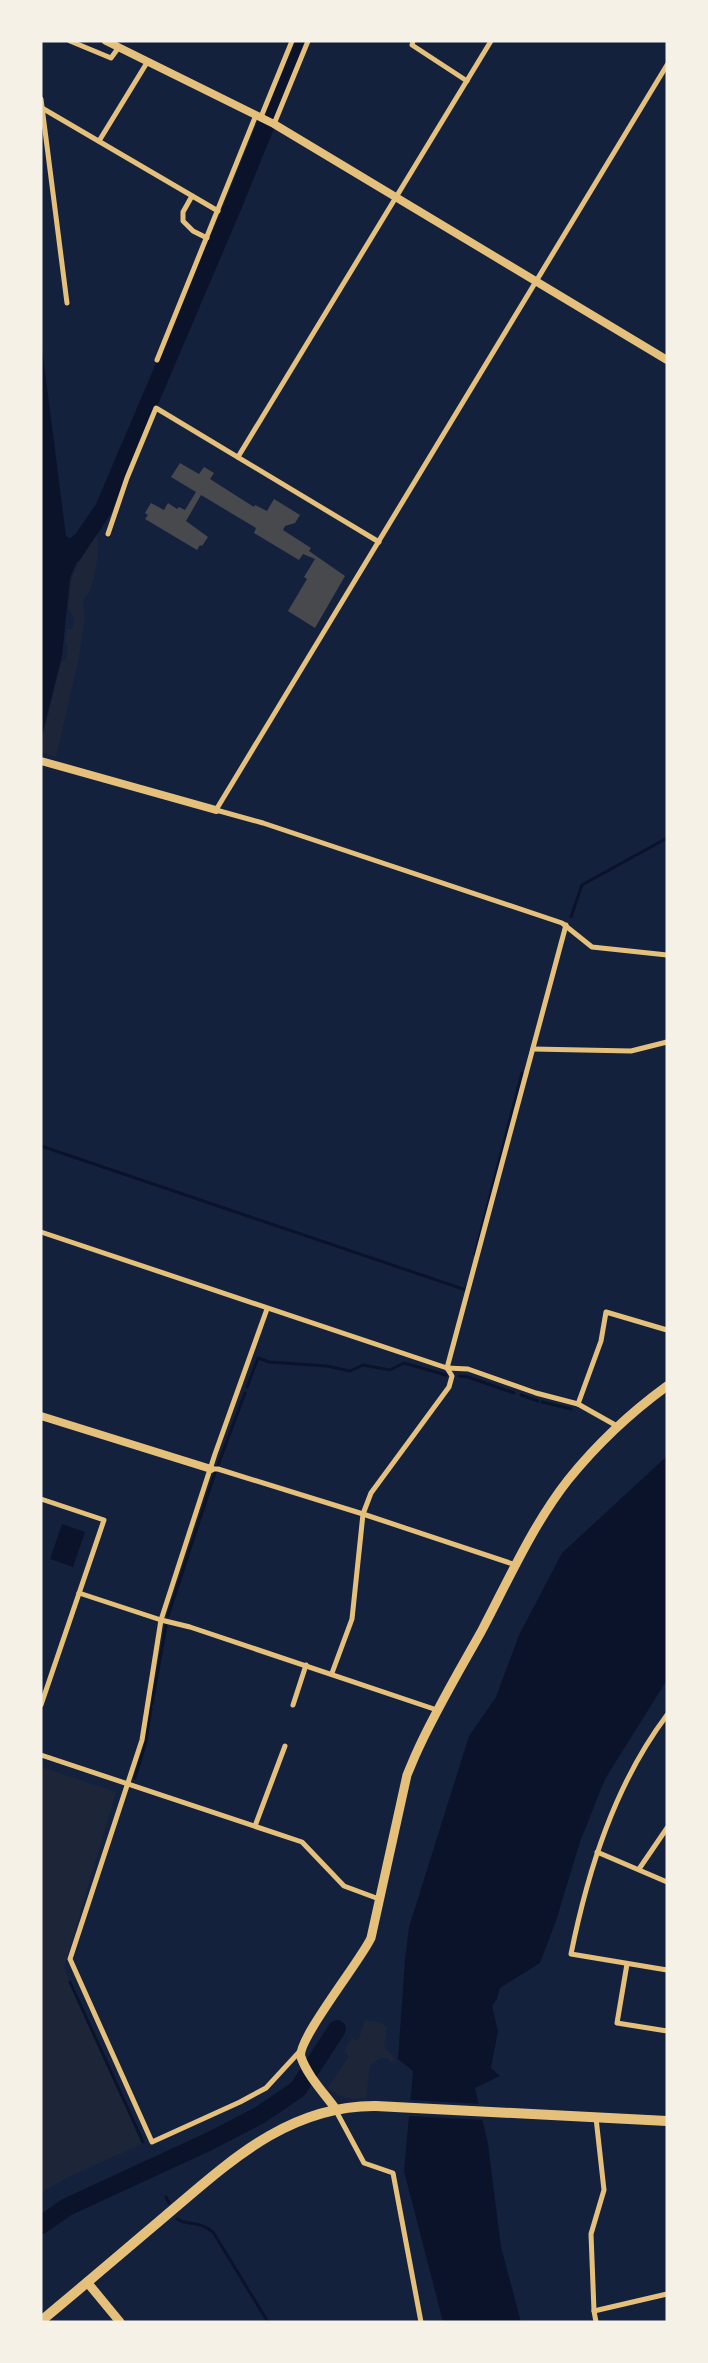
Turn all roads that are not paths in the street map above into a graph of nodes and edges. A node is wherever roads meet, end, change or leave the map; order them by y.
1 (70, 41) edge
2 (106, 41) edge
3 (292, 41) edge
4 (308, 41) edge
5 (413, 41) edge
6 (491, 41) edge
7 (119, 47) junction
8 (148, 61) junction
9 (667, 65) edge
10 (467, 81) junction
11 (41, 99) edge
12 (42, 108) edge
13 (259, 116) junction
14 (274, 124) junction
15 (99, 141) junction
16 (192, 196) junction
17 (398, 197) junction
18 (218, 211) junction
19 (207, 238) junction
20 (537, 282) junction
21 (67, 303) dead end
22 (158, 360) dead end
23 (667, 360) edge
24 (238, 457) junction
25 (108, 534) dead end
26 (379, 542) junction
27 (41, 761) edge
28 (216, 810) junction
29 (566, 925) junction
30 (667, 955) edge
31 (667, 1042) edge
32 (532, 1049) junction
33 (41, 1232) edge
34 (267, 1309) junction
35 (667, 1330) edge
36 (447, 1368) junction
37 (667, 1386) edge
38 (578, 1404) junction
39 (41, 1416) edge
40 (617, 1426) junction
41 (211, 1470) junction
42 (41, 1499) edge
43 (363, 1514) junction
44 (516, 1565) junction
45 (79, 1593) junction
46 (161, 1620) junction
47 (306, 1666) junction
48 (332, 1674) junction
49 (41, 1705) edge
50 (293, 1705) dead end
51 (437, 1710) junction
52 (667, 1715) edge
53 (285, 1746) dead end
54 (41, 1755) edge
55 (128, 1783) junction
56 (255, 1826) junction
57 (667, 1828) edge
58 (597, 1852) junction
59 (639, 1870) junction
60 (667, 1882) edge
61 (379, 1899) junction
62 (627, 1964) junction
63 (667, 1970) edge
64 (667, 2030) edge
65 (301, 2050) junction
66 (335, 2108) junction
67 (596, 2117) junction
68 (667, 2121) edge
69 (87, 2282) junction
70 (667, 2294) edge
71 (594, 2310) junction
72 (41, 2320) edge
73 (120, 2322) edge
74 (421, 2322) edge
75 (596, 2322) edge

1 - 7 street
2 - 7 street
3 - 13 street
4 - 14 street
5 - 10 street
6 - 10 street
7 - 8 street
8 - 13 street
8 - 15 street
9 - 20 street
10 - 17 street
11 - 12 street
12 - 15 street
12 - 21 street
13 - 14 street
13 - 18 street
14 - 17 street
15 - 16 street
16 - 18 street
16 - 19 street
17 - 20 street
17 - 24 street
18 - 19 street
19 - 22 street
20 - 23 street
20 - 26 street
24 - 25 street
24 - 26 street
26 - 28 street
27 - 28 street
28 - 29 street
29 - 30 street
29 - 32 street
31 - 32 street
32 - 36 street
33 - 34 street
34 - 36 street
34 - 41 street
35 - 38 street
36 - 38 street
36 - 43 street
37 - 40 main road
38 - 40 street
39 - 41 street
40 - 44 main road
41 - 43 street
41 - 46 street
42 - 45 street
43 - 44 street
43 - 48 street
44 - 51 main road
45 - 46 street
45 - 49 street
46 - 47 street
46 - 55 street
47 - 48 street
47 - 50 street
48 - 51 street
51 - 61 main road
52 - 58 street
53 - 56 street
54 - 55 street
55 - 56 street
55 - 65 street
56 - 61 street
57 - 59 street
58 - 59 street
58 - 62 street
59 - 60 street
61 - 65 main road
62 - 63 street
62 - 64 street
65 - 66 main road
66 - 67 main road
66 - 69 main road
66 - 74 street
67 - 68 main road
67 - 71 street
69 - 72 main road
69 - 73 main road
70 - 71 street
71 - 75 street

